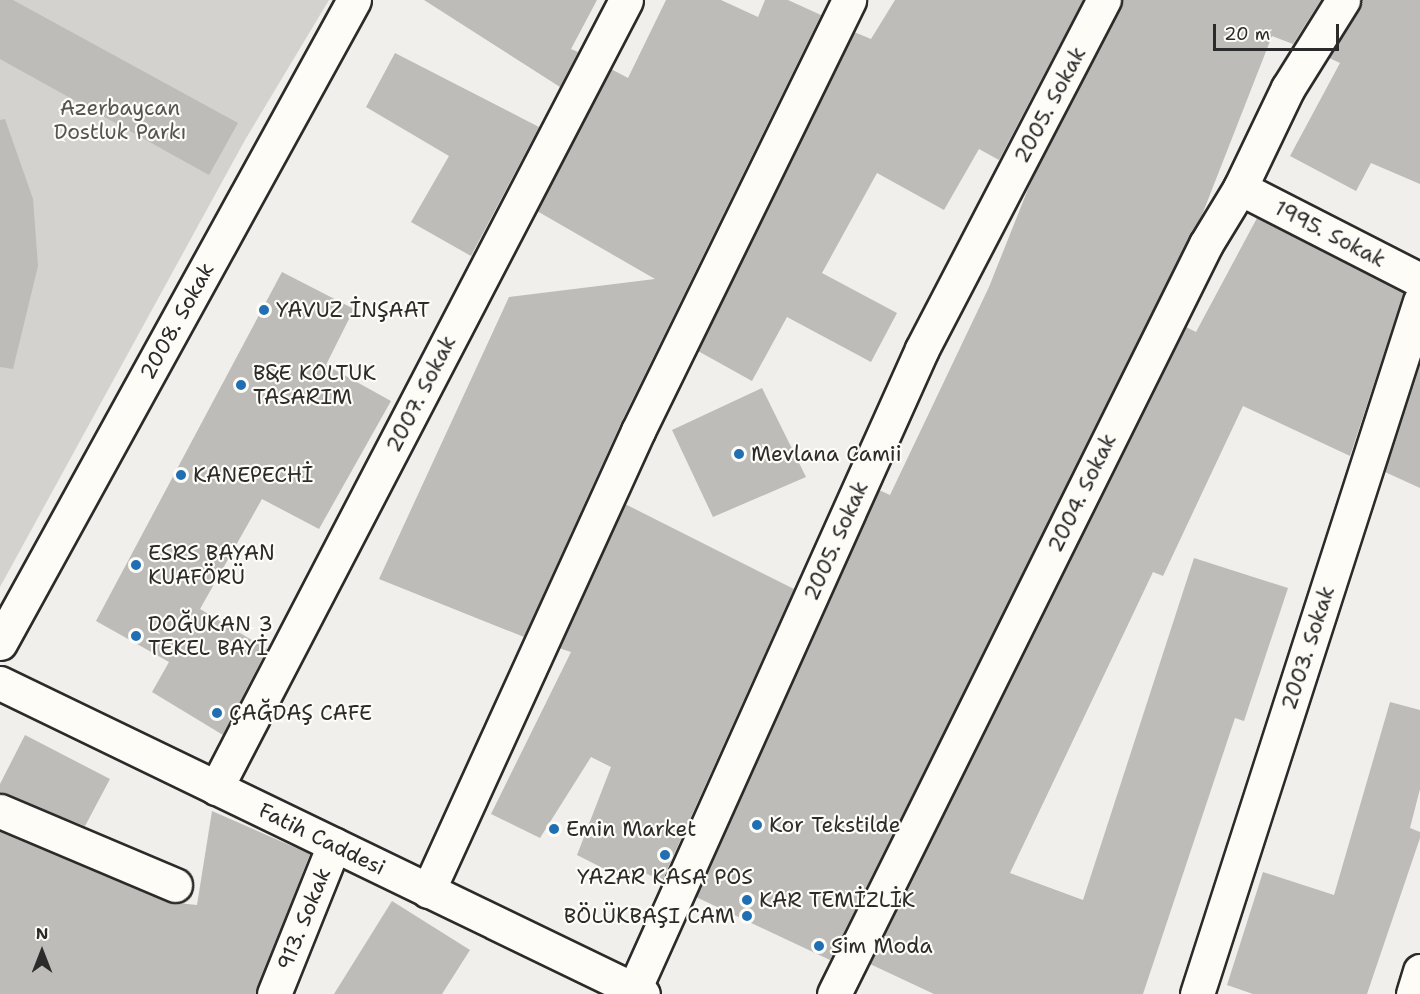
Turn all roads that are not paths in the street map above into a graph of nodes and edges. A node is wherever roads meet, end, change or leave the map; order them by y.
1 (354, 0) edge
2 (626, 0) edge
3 (849, 0) edge
4 (1104, 0) edge
5 (1342, 0) edge
6 (1240, 188) junction
7 (1420, 280) edge
8 (1420, 302) edge
9 (0, 643) edge
10 (0, 683) edge
11 (216, 788) junction
12 (0, 811) edge
13 (334, 845) junction
14 (176, 885) dead end
15 (428, 891) junction
16 (1420, 971) edge
17 (636, 993) edge
18 (274, 994) edge
19 (834, 994) edge
20 (1197, 994) edge
21 (1413, 994) edge

1 - 9 street, 2008. Sokak
2 - 11 street, 2007. Sokak
3 - 15 street
4 - 17 street, 2005. Sokak
5 - 6 street, 2004. Sokak
6 - 7 street, 1995. Sokak
6 - 19 street, 2004. Sokak
8 - 20 street, 2003. Sokak
10 - 11 street, Fatih Caddesi
11 - 13 street, Fatih Caddesi
12 - 14 street
13 - 15 street, Fatih Caddesi
13 - 18 street, 913. Sokak
15 - 17 street, Fatih Caddesi
16 - 21 street

